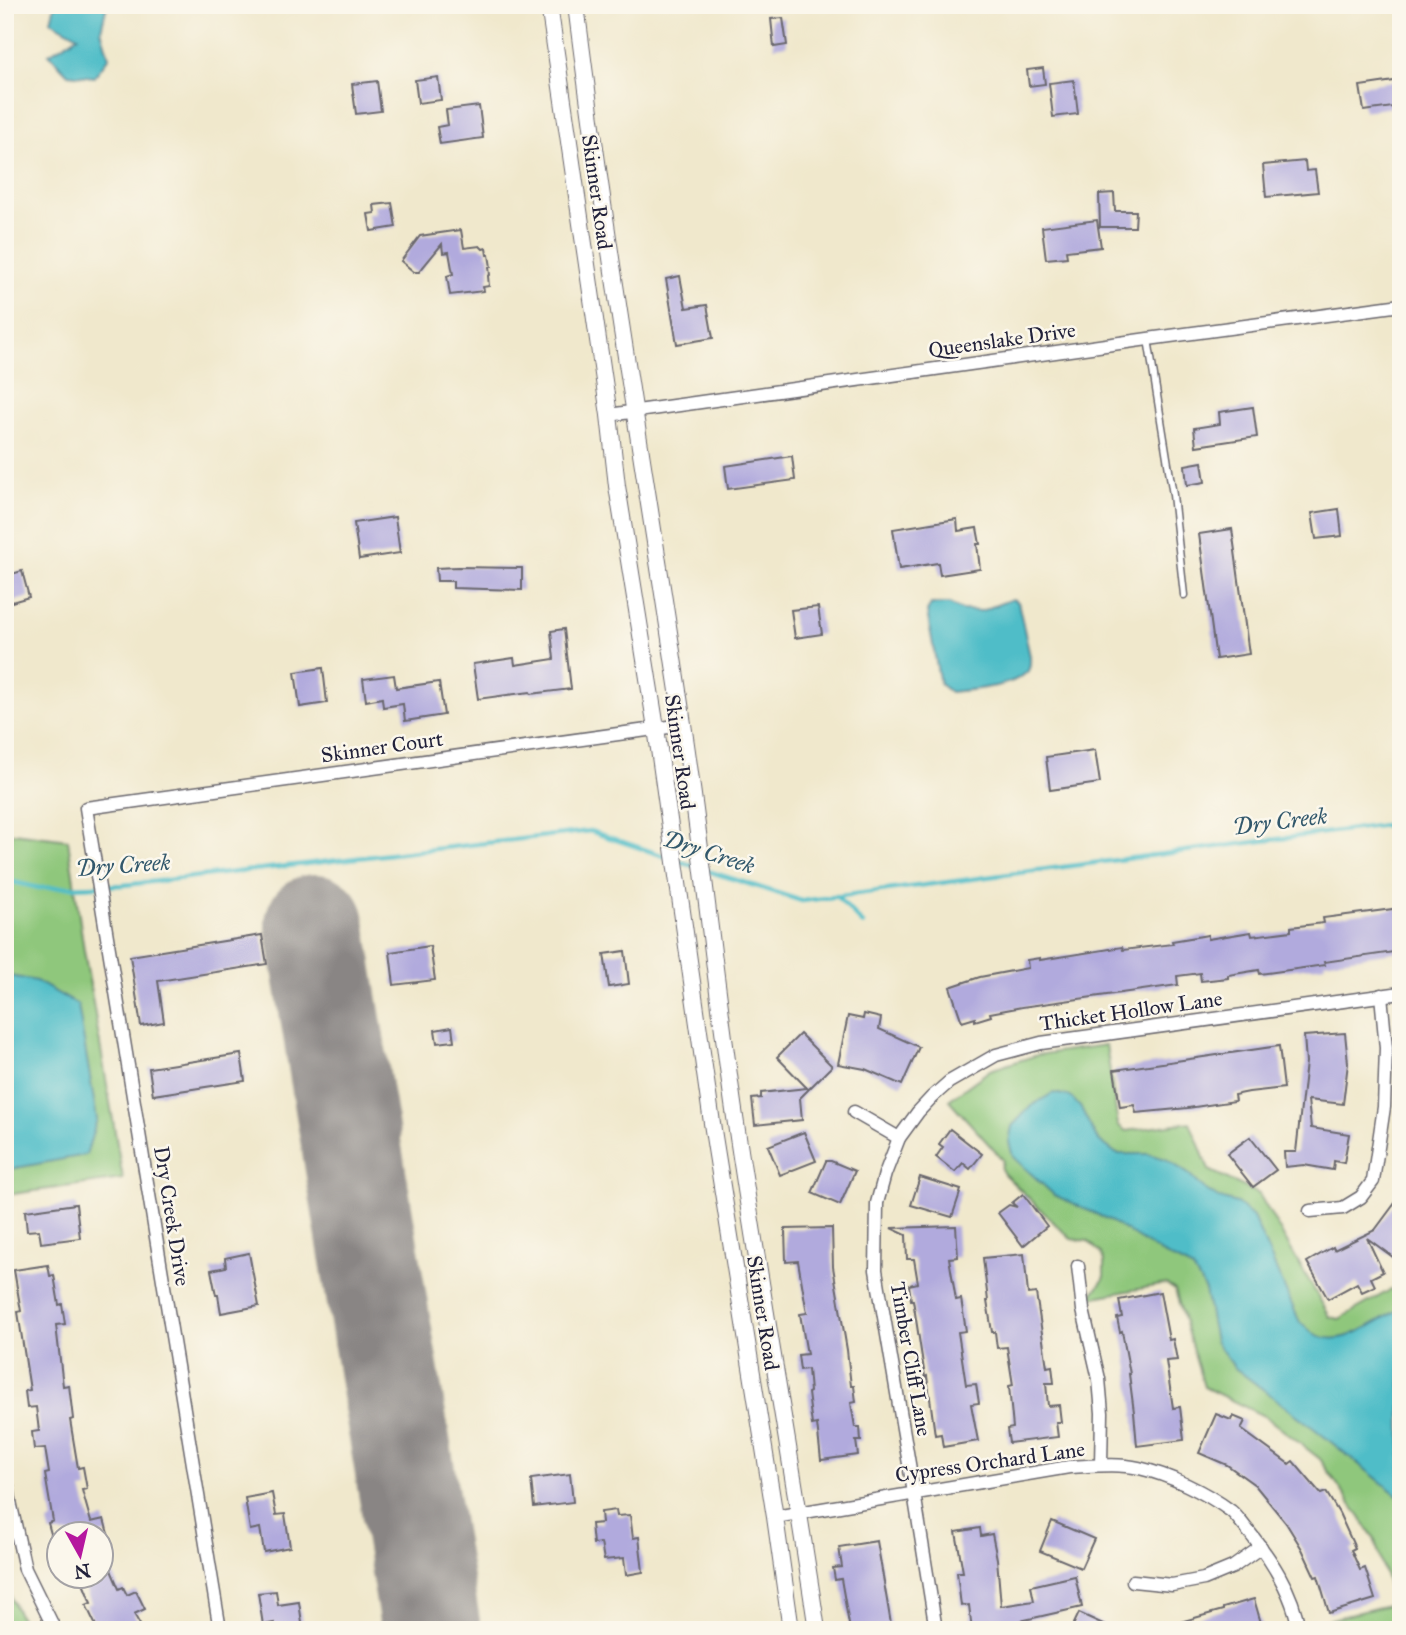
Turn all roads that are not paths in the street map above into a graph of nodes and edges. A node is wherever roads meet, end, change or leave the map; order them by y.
1 (549, 5) edge
2 (576, 5) edge
3 (1401, 305) edge
4 (1148, 339) junction
5 (634, 412) junction
6 (609, 415) junction
7 (1184, 595) dead end
8 (683, 725) junction
9 (656, 728) junction
10 (86, 808) joint
11 (1401, 993) edge
12 (1381, 996) junction
13 (853, 1112) dead end
14 (899, 1138) junction
15 (1310, 1211) dead end
16 (1078, 1266) dead end
17 (1101, 1465) junction
18 (5, 1469) edge
19 (914, 1493) junction
20 (799, 1512) junction
21 (775, 1517) junction
22 (1261, 1547) junction
23 (1133, 1581) dead end
24 (55, 1630) edge
25 (220, 1630) edge
26 (791, 1630) edge
27 (817, 1630) edge
28 (936, 1630) edge
29 (1299, 1630) edge

1 - 6 street, Skinner Road
2 - 5 street, Skinner Road
3 - 4 street, Queenslake Drive
4 - 5 street, Queenslake Drive
4 - 7 lane
5 - 6 street, Queenslake Drive
5 - 8 street, Skinner Road
6 - 9 street, Skinner Road
8 - 9 street, Skinner Court
8 - 20 street, Skinner Road
9 - 10 street, Skinner Court
9 - 21 street, Skinner Road
10 - 25 street, Dry Creek Drive
11 - 12 street, Thicket Hollow Lane
12 - 14 street, Thicket Hollow Lane
12 - 15 street
13 - 14 street
14 - 19 street, Timber Cliff Lane
16 - 17 street
17 - 19 street, Cypress Orchard Lane
17 - 22 street, Cypress Orchard Lane
18 - 24 street
19 - 20 street, Cypress Orchard Lane
19 - 28 street, Timber Cliff Lane
20 - 21 street, Cypress Orchard Lane
20 - 27 street, Skinner Road
21 - 26 street, Skinner Road
22 - 23 street
22 - 29 street, Cypress Orchard Lane

